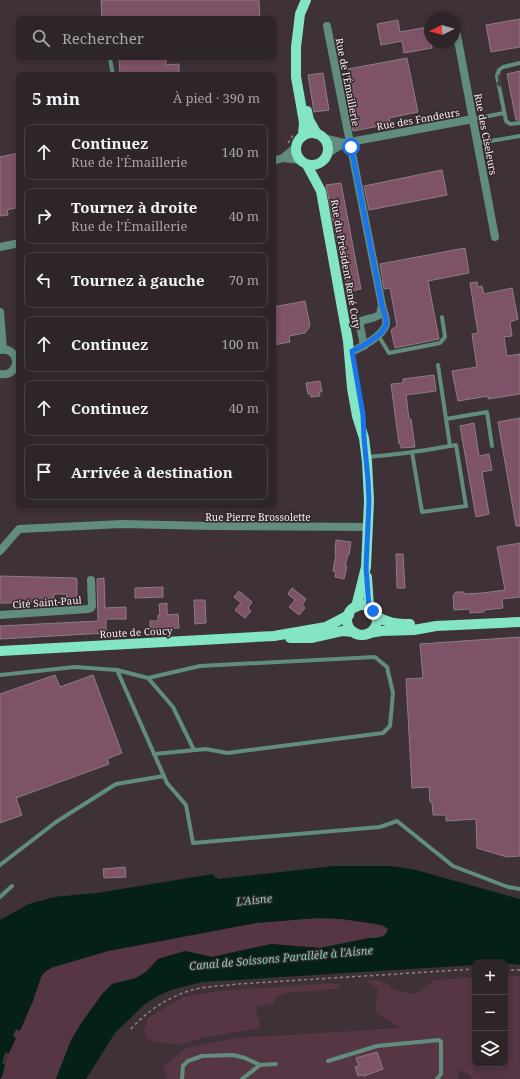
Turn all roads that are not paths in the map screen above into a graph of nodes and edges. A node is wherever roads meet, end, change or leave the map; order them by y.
1 (307, 0) edge
2 (327, 26) dead end
3 (460, 48) edge
4 (110, 60) edge
5 (520, 63) edge
6 (112, 72) edge
7 (504, 113) junction
8 (473, 120) junction
9 (520, 123) edge
10 (303, 136) junction
11 (320, 136) junction
12 (520, 136) edge
13 (347, 143) junction
14 (477, 143) junction
15 (296, 147) junction
16 (327, 154) junction
17 (283, 158) junction
18 (276, 161) edge
19 (304, 162) junction
20 (320, 163) junction
21 (321, 191) junction
22 (495, 237) dead end
23 (16, 244) edge
24 (0, 247) edge
25 (382, 305) junction
26 (0, 312) edge
27 (442, 317) dead end
28 (378, 335) junction
29 (348, 342) junction
30 (364, 346) junction
31 (2, 350) edge
32 (352, 351) junction
33 (438, 365) dead end
34 (0, 374) edge
35 (446, 419) junction
36 (364, 438) junction
37 (450, 446) junction
38 (492, 446) dead end
39 (412, 452) junction
40 (366, 457) junction
41 (368, 527) junction
42 (0, 551) edge
43 (366, 568) junction
44 (90, 580) dead end
45 (356, 607) junction
46 (369, 607) junction
47 (0, 615) edge
48 (349, 615) junction
49 (376, 616) junction
50 (520, 622) edge
51 (436, 626) junction
52 (354, 632) junction
53 (370, 633) junction
54 (274, 636) junction
55 (0, 651) edge
56 (117, 670) junction
57 (0, 675) edge
58 (148, 678) junction
59 (194, 750) junction
60 (154, 754) junction
61 (164, 776) junction
62 (0, 865) edge
63 (12, 886) dead end
64 (520, 888) edge
65 (0, 897) edge
66 (328, 1061) dead end
67 (276, 1064) dead end
68 (260, 1066) junction
69 (182, 1079) edge
70 (242, 1079) edge
71 (437, 1079) edge

1 - 10 main road
1 - 11 main road
2 - 13 street, Rue de l'Émaillerie
3 - 8 street, Rue des Ciseleurs
4 - 6 lane
5 -> 7 lane
7 - 8 lane
7 - 9 lane
8 - 13 street, Rue des Fondeurs
8 - 14 street, Rue des Ciseleurs
10 - 11 main road
10 - 15 main road
11 - 13 street
11 - 16 main road
12 - 14 lane
13 - 16 street
13 - 25 street, Rue de l'Émaillerie
14 - 22 street, Rue des Ciseleurs
15 - 17 street
15 - 19 main road
16 - 20 main road
17 - 18 street
17 - 19 street
19 - 20 main road
19 - 21 main road, Rue du Président René Coty
20 - 21 main road
21 - 29 main road, Rue du Président René Coty
23 - 24 street
25 - 28 street, Rue de l'Émaillerie
25 - 30 street
26 - 31 street
27 - 28 lane
28 - 30 street, Rue de l'Émaillerie
29 - 32 main road
29 - 36 main road, Rue du Président René Coty
30 - 32 street, Rue de l'Émaillerie
31 - 34 street
32 - 36 main road
33 - 35 lane
35 - 37 lane
35 - 38 lane
36 - 40 main road, Rue du Président René Coty
37 - 39 lane
37 - 39 lane
39 - 40 lane
40 - 41 main road, Rue du Président René Coty
41 - 42 street, Rue Pierre Brossolette
41 - 43 main road, Rue du Président René Coty
43 - 45 main road, Rue du Président René Coty
43 - 46 main road
44 - 47 street, Cité Saint-Paul
45 - 46 main road
45 - 48 main road
46 - 49 main road
48 - 52 main road
48 - 54 main road, Route de Coucy
49 - 51 main road
49 - 53 main road
50 - 51 main road
51 - 53 main road
52 - 53 main road
52 - 54 main road, Route de Coucy
54 - 55 main road, Route de Coucy
56 - 57 lane
56 - 58 lane
56 - 60 lane
58 - 59 lane
58 - 59 lane
59 - 60 lane
60 - 61 lane
61 - 62 lane
61 - 64 lane
63 - 65 lane
66 - 71 lane
67 - 68 lane
68 - 69 lane
68 - 70 lane

